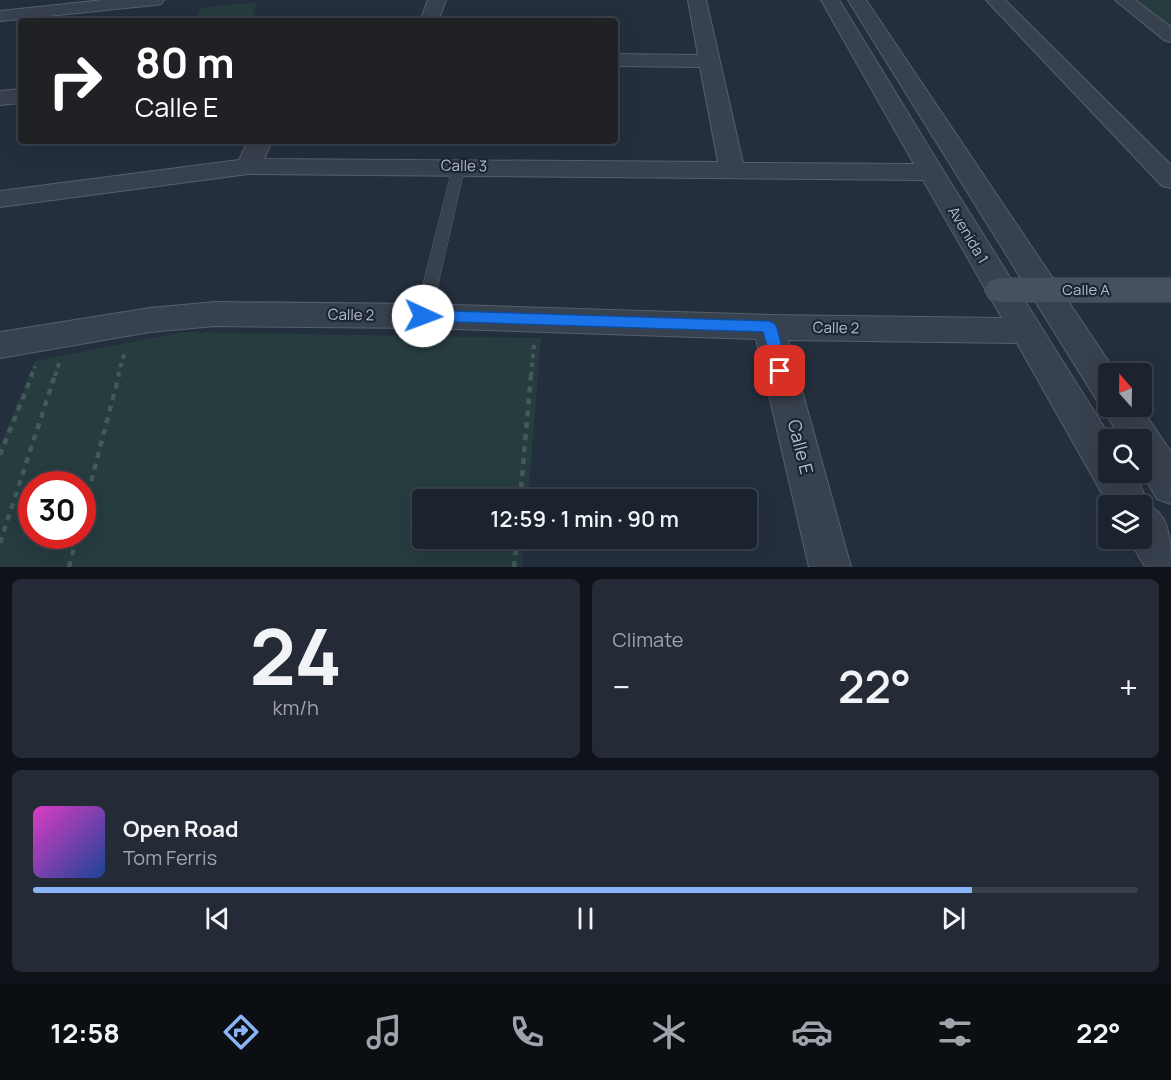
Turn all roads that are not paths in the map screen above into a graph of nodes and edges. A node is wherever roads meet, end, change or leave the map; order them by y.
1 (154, 0) edge
2 (163, 0) edge
3 (437, 0) edge
4 (697, 0) edge
5 (831, 0) edge
6 (857, 0) edge
7 (995, 0) edge
8 (1124, 0) edge
9 (0, 16) edge
10 (156, 18) edge
11 (430, 18) edge
12 (1171, 36) edge
13 (618, 60) edge
14 (710, 61) junction
15 (18, 96) edge
16 (0, 98) edge
17 (259, 144) edge
18 (248, 166) junction
19 (459, 166) junction
20 (732, 171) junction
21 (931, 172) junction
22 (1171, 180) edge
23 (0, 199) edge
24 (1001, 290) junction
25 (1044, 290) junction
26 (1171, 290) edge
27 (423, 316) junction
28 (769, 327) junction
29 (1028, 331) junction
30 (0, 345) edge
31 (1098, 374) edge
32 (1098, 450) edge
33 (1152, 457) edge
34 (1171, 486) edge
35 (1152, 540) edge
36 (830, 567) edge
37 (1168, 567) edge

1 - 9 street
2 - 10 street
3 - 11 street
4 - 14 street
5 - 21 street, Avenida 1
6 - 25 street
7 - 22 street
8 - 12 street
13 - 14 street
14 - 20 street
15 - 16 street
17 - 18 street
18 - 19 street, Calle 3
18 - 23 street, Calle 3
19 - 20 street, Calle 3
19 - 27 lane
20 - 21 street, Calle 3
21 - 24 street, Avenida 1
24 - 25 street, Calle A
24 - 29 street, Avenida 1
25 - 26 street, Calle A
25 - 31 street
27 - 28 street, Calle 2
27 - 30 street, Calle 2
28 - 29 street, Calle 2
28 - 36 street, Calle E
29 - 32 street, Avenida 1
33 - 34 street
35 - 37 street

